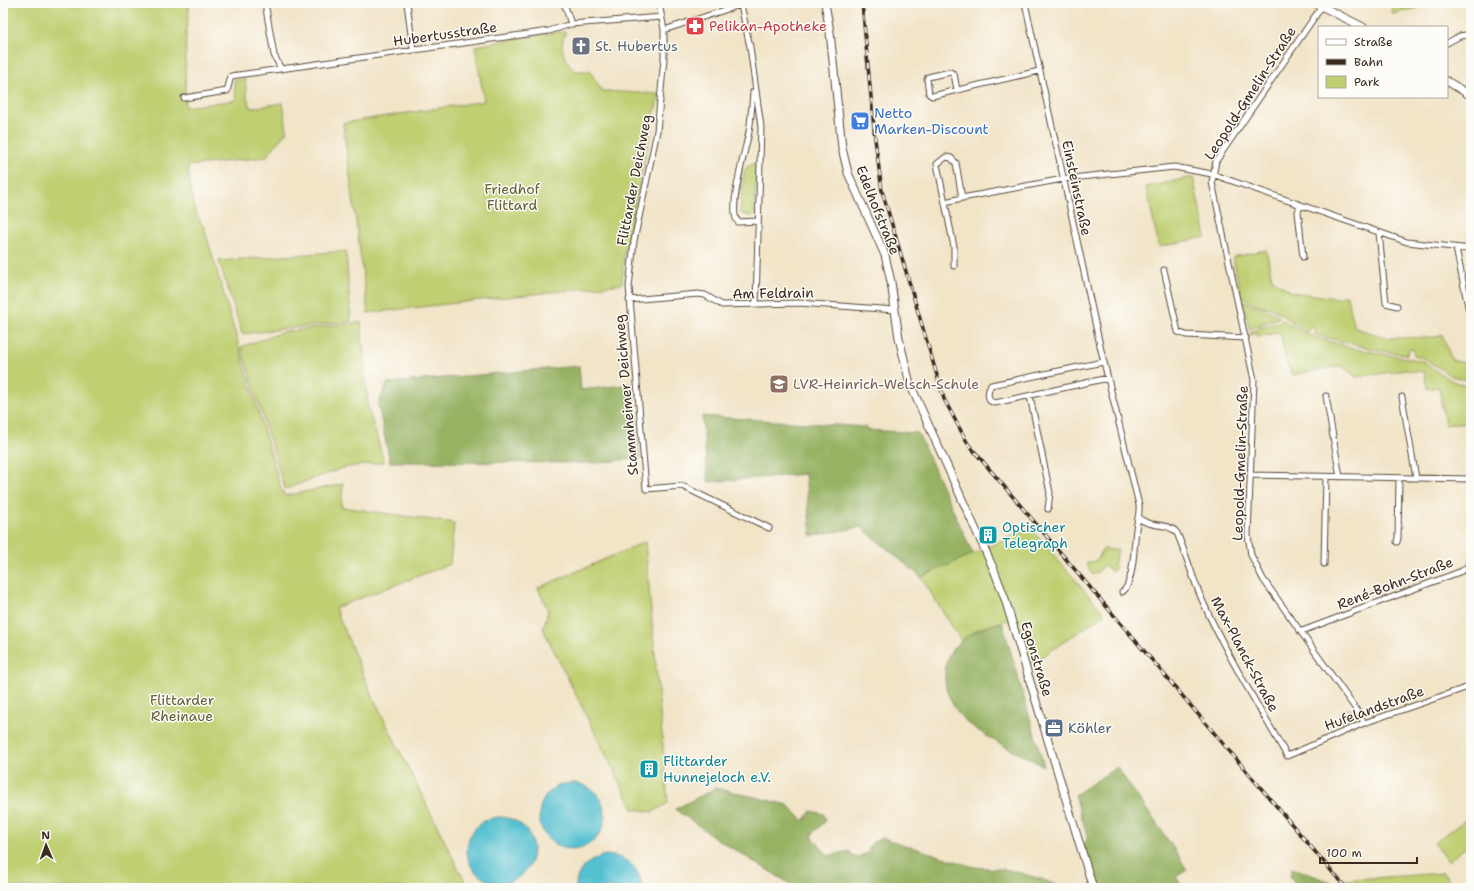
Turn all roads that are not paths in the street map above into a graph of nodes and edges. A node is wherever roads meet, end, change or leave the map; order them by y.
1 (265, 3) edge
2 (407, 3) edge
3 (564, 3) edge
4 (660, 3) edge
5 (825, 3) edge
6 (1025, 3) edge
7 (743, 4) edge
8 (1318, 4) edge
9 (662, 17) junction
10 (570, 24) junction
11 (1361, 26) edge
12 (664, 30) junction
13 (1471, 34) edge
14 (1448, 42) edge
15 (413, 50) junction
16 (281, 69) junction
17 (1039, 71) junction
18 (1448, 82) edge
19 (754, 85) junction
20 (957, 90) junction
21 (1471, 96) edge
22 (184, 98) dead end
23 (1212, 174) junction
24 (1063, 179) junction
25 (962, 198) junction
26 (945, 202) junction
27 (1300, 206) junction
28 (758, 221) junction
29 (1379, 233) junction
30 (1456, 248) junction
31 (1471, 249) edge
32 (1303, 257) dead end
33 (954, 266) dead end
34 (1164, 270) dead end
35 (629, 287) joint
36 (629, 300) junction
37 (756, 303) junction
38 (1397, 306) dead end
39 (895, 310) junction
40 (1471, 321) edge
41 (1246, 338) junction
42 (1103, 362) junction
43 (1108, 378) junction
44 (1030, 396) junction
45 (1326, 396) dead end
46 (1402, 397) dead end
47 (937, 444) joint
48 (1250, 475) junction
49 (1326, 477) junction
50 (1340, 477) junction
51 (1399, 478) junction
52 (1416, 478) junction
53 (1471, 479) edge
54 (1048, 509) dead end
55 (1139, 518) junction
56 (770, 528) dead end
57 (1471, 537) edge
58 (1397, 542) dead end
59 (1324, 564) dead end
60 (1122, 592) dead end
61 (1302, 632) junction
62 (1471, 686) edge
63 (1364, 723) junction
64 (1287, 756) joint
65 (1093, 888) edge

1 - 16 street
2 - 15 street
3 - 10 street
4 - 9 street, Flittarder Deichweg
5 - 39 street, Edelhofstraße
6 - 17 street, Einsteinstraße
7 - 12 street
7 - 19 street
8 - 11 street
8 - 23 street, Leopold-Gmelin-Straße
9 - 10 street, Hubertusstraße
9 - 12 street, Flittarder Deichweg
10 - 15 street, Hubertusstraße
12 - 35 street, Flittarder Deichweg
13 - 14 street
15 - 16 street, Hubertusstraße
16 - 22 street, Hubertusstraße
17 - 20 street
17 - 24 street, Einsteinstraße
18 - 21 street
19 - 28 street
19 - 28 street
20 - 20 street
23 - 24 street
23 - 27 street
23 - 41 street, Leopold-Gmelin-Straße
24 - 25 street
24 - 42 street, Einsteinstraße
25 - 26 street
25 - 26 street
26 - 33 street
27 - 29 street
27 - 32 street
28 - 37 street
29 - 30 street
29 - 38 street
30 - 31 street
30 - 40 street
34 - 41 street
35 - 36 street, Stammheimer Deichweg
36 - 37 street, Am Feldrain
36 - 56 street, Stammheimer Deichweg
37 - 39 street, Am Feldrain
39 - 47 street, Edelhofstraße
41 - 48 street, Leopold-Gmelin-Straße
42 - 43 street, Einsteinstraße
42 - 44 street
43 - 44 street
43 - 55 street, Einsteinstraße
44 - 54 street
45 - 50 street
46 - 52 street
47 - 65 street, Egonstraße
48 - 49 street
48 - 61 street, Leopold-Gmelin-Straße
49 - 50 street
49 - 59 street
50 - 51 street
51 - 52 street
51 - 58 street
52 - 53 street
55 - 60 street, Einsteinstraße
55 - 64 street, Max-Planck-Straße
57 - 61 street, René-Bohn-Straße
61 - 63 street, Leopold-Gmelin-Straße
62 - 63 street, Hufelandstraße
63 - 64 street, Hufelandstraße

